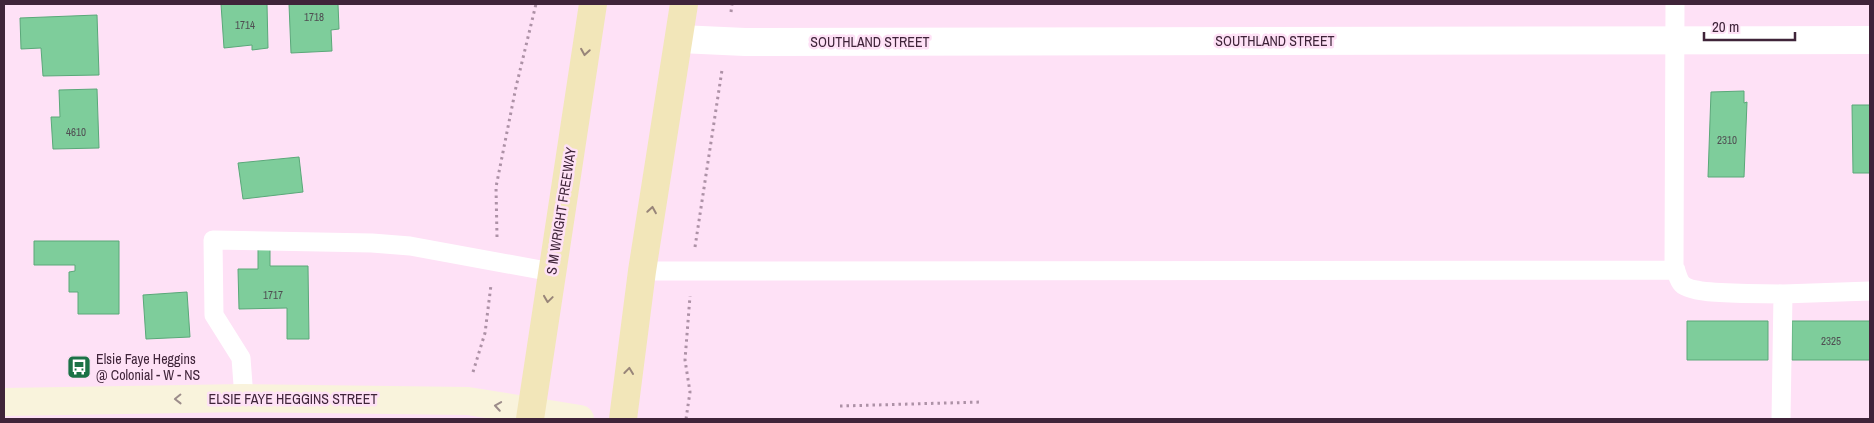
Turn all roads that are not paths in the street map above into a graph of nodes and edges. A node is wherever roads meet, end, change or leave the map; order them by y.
1 (593, 4) edge
2 (684, 4) edge
3 (1675, 4) edge
4 (680, 38) junction
5 (1676, 40) junction
6 (1870, 40) edge
7 (1676, 270) junction
8 (552, 272) junction
9 (642, 272) junction
10 (1870, 291) edge
11 (1783, 294) junction
12 (244, 398) junction
13 (4, 402) edge
14 (531, 415) edge
15 (580, 419) edge
16 (623, 419) edge
17 (1781, 419) edge

1 -> 8 main road, S M WRIGHT FREEWAY
2 - 4 main road
3 - 5 lane
4 - 5 street, SOUTHLAND STREET
9 -> 4 main road
5 - 6 street, SOUTHLAND STREET
5 - 7 lane
7 - 9 lane
7 - 11 lane
8 - 12 lane
8 -> 14 main road, S M WRIGHT FREEWAY
16 -> 9 main road
10 - 11 lane
11 - 17 lane
12 -> 13 main road, ELSIE FAYE HEGGINS STREET
14 -> 12 main road, ELSIE FAYE HEGGINS STREET
14 - 15 main road, ELSIE FAYE HEGGINS STREET

